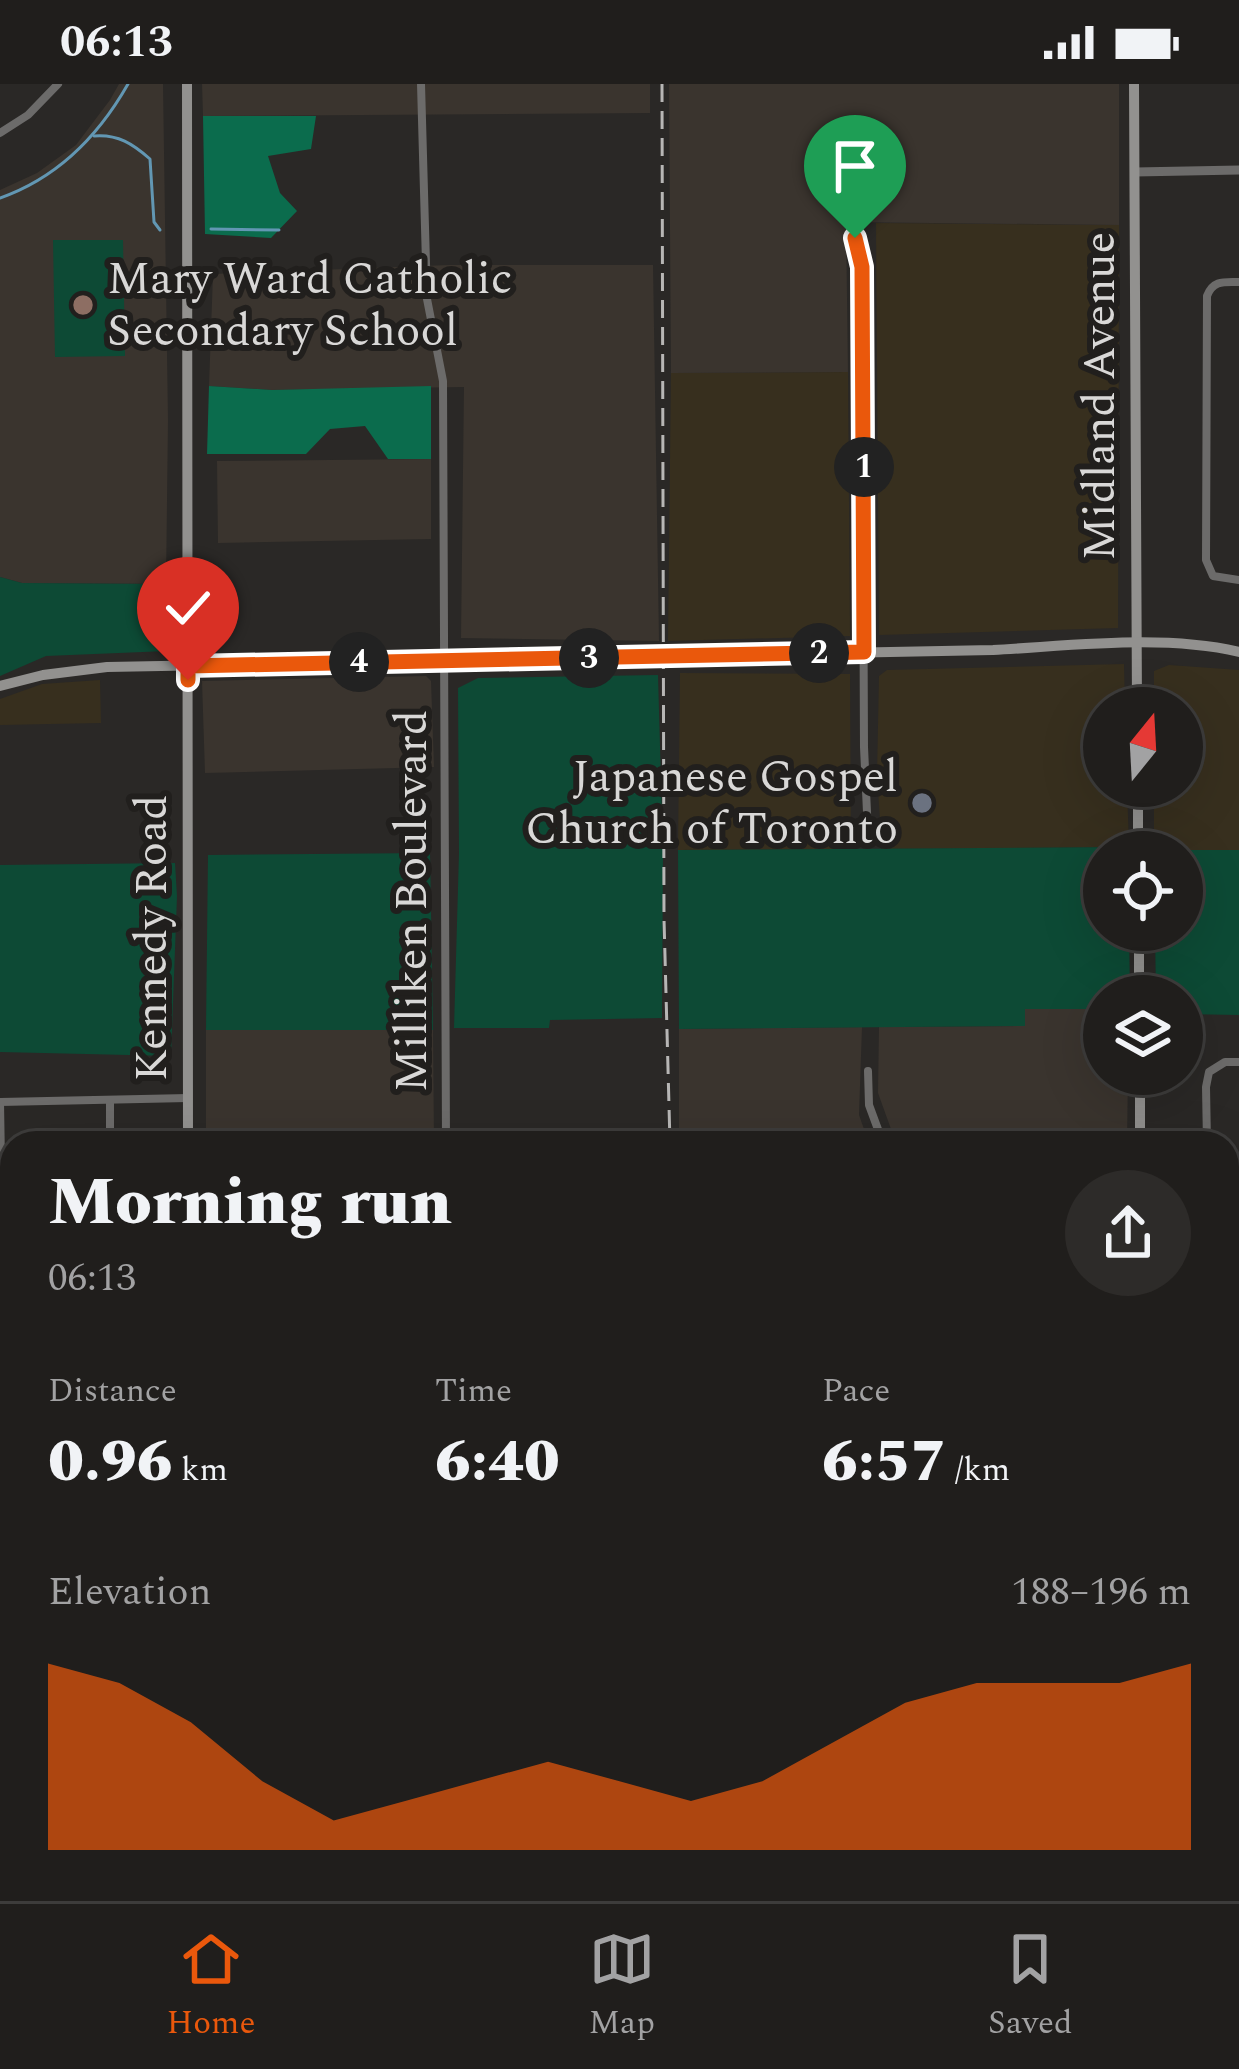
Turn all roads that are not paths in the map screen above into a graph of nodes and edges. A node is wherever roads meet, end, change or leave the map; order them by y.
1 (58, 84) edge
2 (187, 84) edge
3 (421, 84) edge
4 (1134, 84) edge
5 (0, 133) edge
6 (1239, 170) edge
7 (1136, 172) junction
8 (855, 238) dead end
9 (1239, 282) edge
10 (1239, 580) edge
11 (1137, 644) junction
12 (864, 652) junction
13 (1239, 652) edge
14 (444, 660) junction
15 (188, 666) junction
16 (0, 686) edge
17 (1137, 687) edge
18 (868, 834) dead end
19 (1239, 1062) edge
20 (868, 1071) dead end
21 (1140, 1095) edge
22 (188, 1098) junction
23 (110, 1101) junction
24 (0, 1102) edge
25 (110, 1131) edge
26 (188, 1131) edge
27 (446, 1131) edge
28 (878, 1131) edge
29 (1140, 1131) edge
30 (1207, 1131) edge

1 - 5 street
2 - 15 main road, Kennedy Road
3 - 14 street, Milliken Boulevard
4 - 7 main road, Midland Avenue
6 - 7 street
7 - 11 main road, Midland Avenue
8 - 12 street
9 - 10 street
11 - 12 main road
11 - 13 main road
11 - 17 main road, Midland Avenue
12 - 14 main road
12 - 18 street
14 - 15 main road
14 - 27 street, Milliken Boulevard
15 - 16 main road
15 - 22 main road, Kennedy Road
19 - 30 street
20 - 28 street
21 - 29 main road
22 - 23 street
22 - 26 main road, Kennedy Road
23 - 24 street
23 - 25 street

